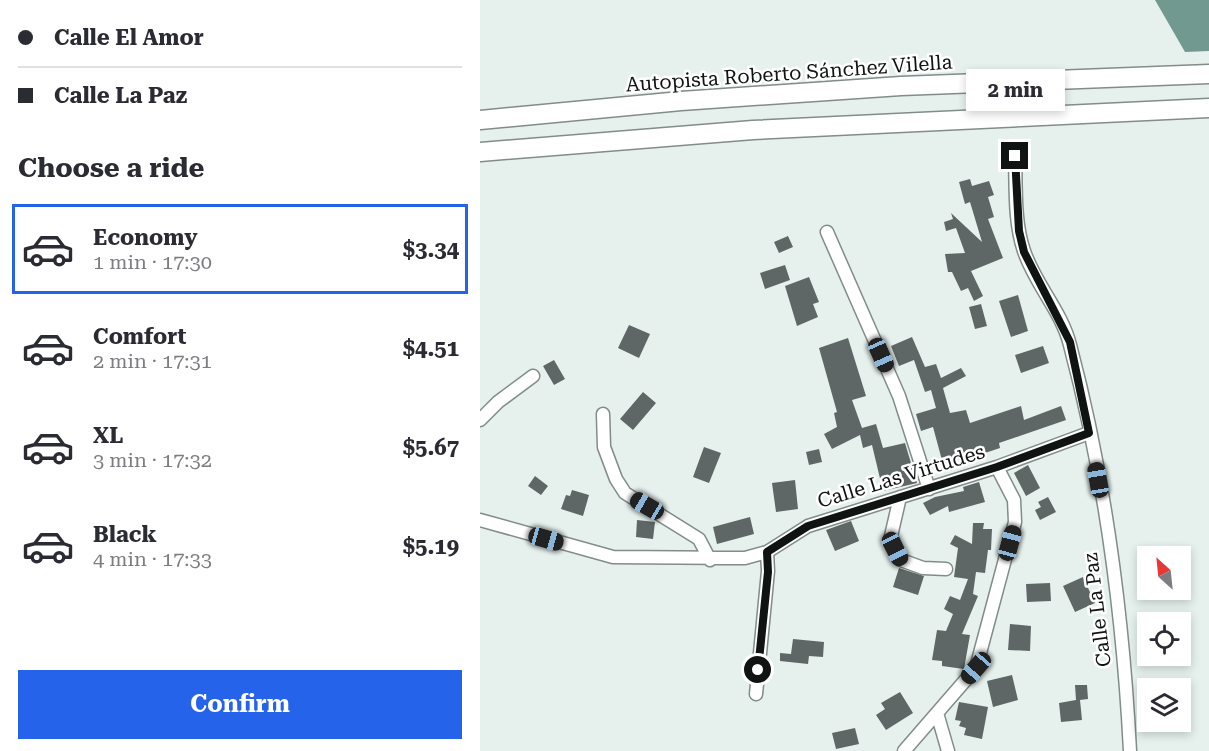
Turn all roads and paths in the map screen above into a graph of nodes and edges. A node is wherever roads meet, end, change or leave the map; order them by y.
1 (1209, 74) edge
2 (1209, 108) edge
3 (480, 120) edge
4 (480, 152) edge
5 (1015, 156) dead end
6 (826, 232) dead end
7 (533, 376) dead end
8 (603, 414) dead end
9 (480, 420) edge
10 (1089, 433) junction
11 (997, 467) junction
12 (928, 489) junction
13 (900, 497) junction
14 (480, 520) edge
15 (767, 552) junction
16 (710, 560) junction
17 (946, 569) dead end
18 (756, 694) dead end
19 (937, 713) junction
20 (904, 751) edge
21 (948, 751) edge
22 (1130, 751) edge

1 - 3 highway, Autopista Roberto Sánchez Vilella
2 - 4 highway
5 - 10 street, Calle La Paz
6 - 12 street
7 - 9 street
8 - 16 street
10 - 11 street, Calle Las Virtudes
10 - 22 street, Calle La Paz
11 - 12 street, Calle Las Virtudes
11 - 19 street
12 - 13 street, Calle Las Virtudes
13 - 15 street, Calle Las Virtudes
13 - 17 street
14 - 16 street, Calle Las Virtudes
15 - 16 street, Calle Las Virtudes
15 - 18 street
19 - 20 street
19 - 21 street

